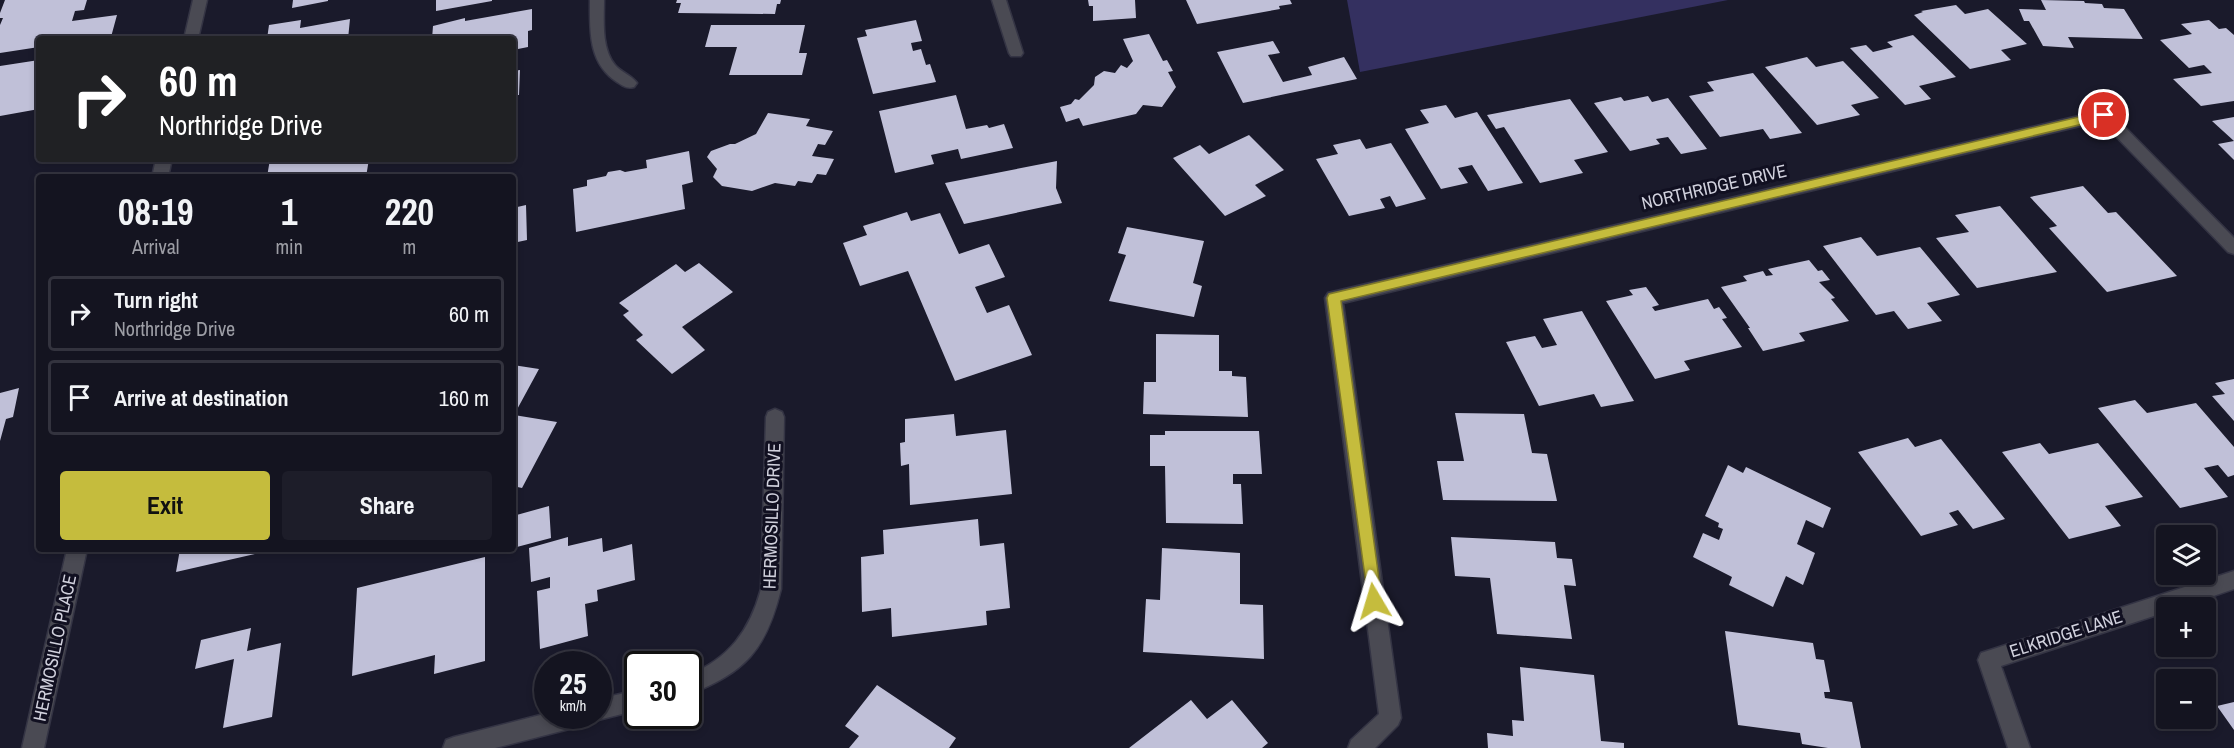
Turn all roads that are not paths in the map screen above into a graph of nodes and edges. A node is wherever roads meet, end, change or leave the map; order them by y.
1 (200, 0) edge
2 (597, 0) edge
3 (999, 0) edge
4 (192, 36) edge
5 (1016, 53) dead end
6 (629, 83) dead end
7 (2234, 248) edge
8 (775, 417) dead end
9 (76, 552) edge
10 (2234, 580) edge
11 (702, 678) edge
12 (534, 727) edge
13 (33, 748) edge
14 (454, 748) edge
15 (1359, 748) edge
16 (2019, 748) edge

1 - 4 street
2 - 6 street
3 - 5 street
7 - 15 street, NORTHRIDGE DRIVE
8 - 11 street, HERMOSILLO DRIVE
9 - 13 street, HERMOSILLO PLACE
10 - 16 street, ELKRIDGE LANE
12 - 14 street

